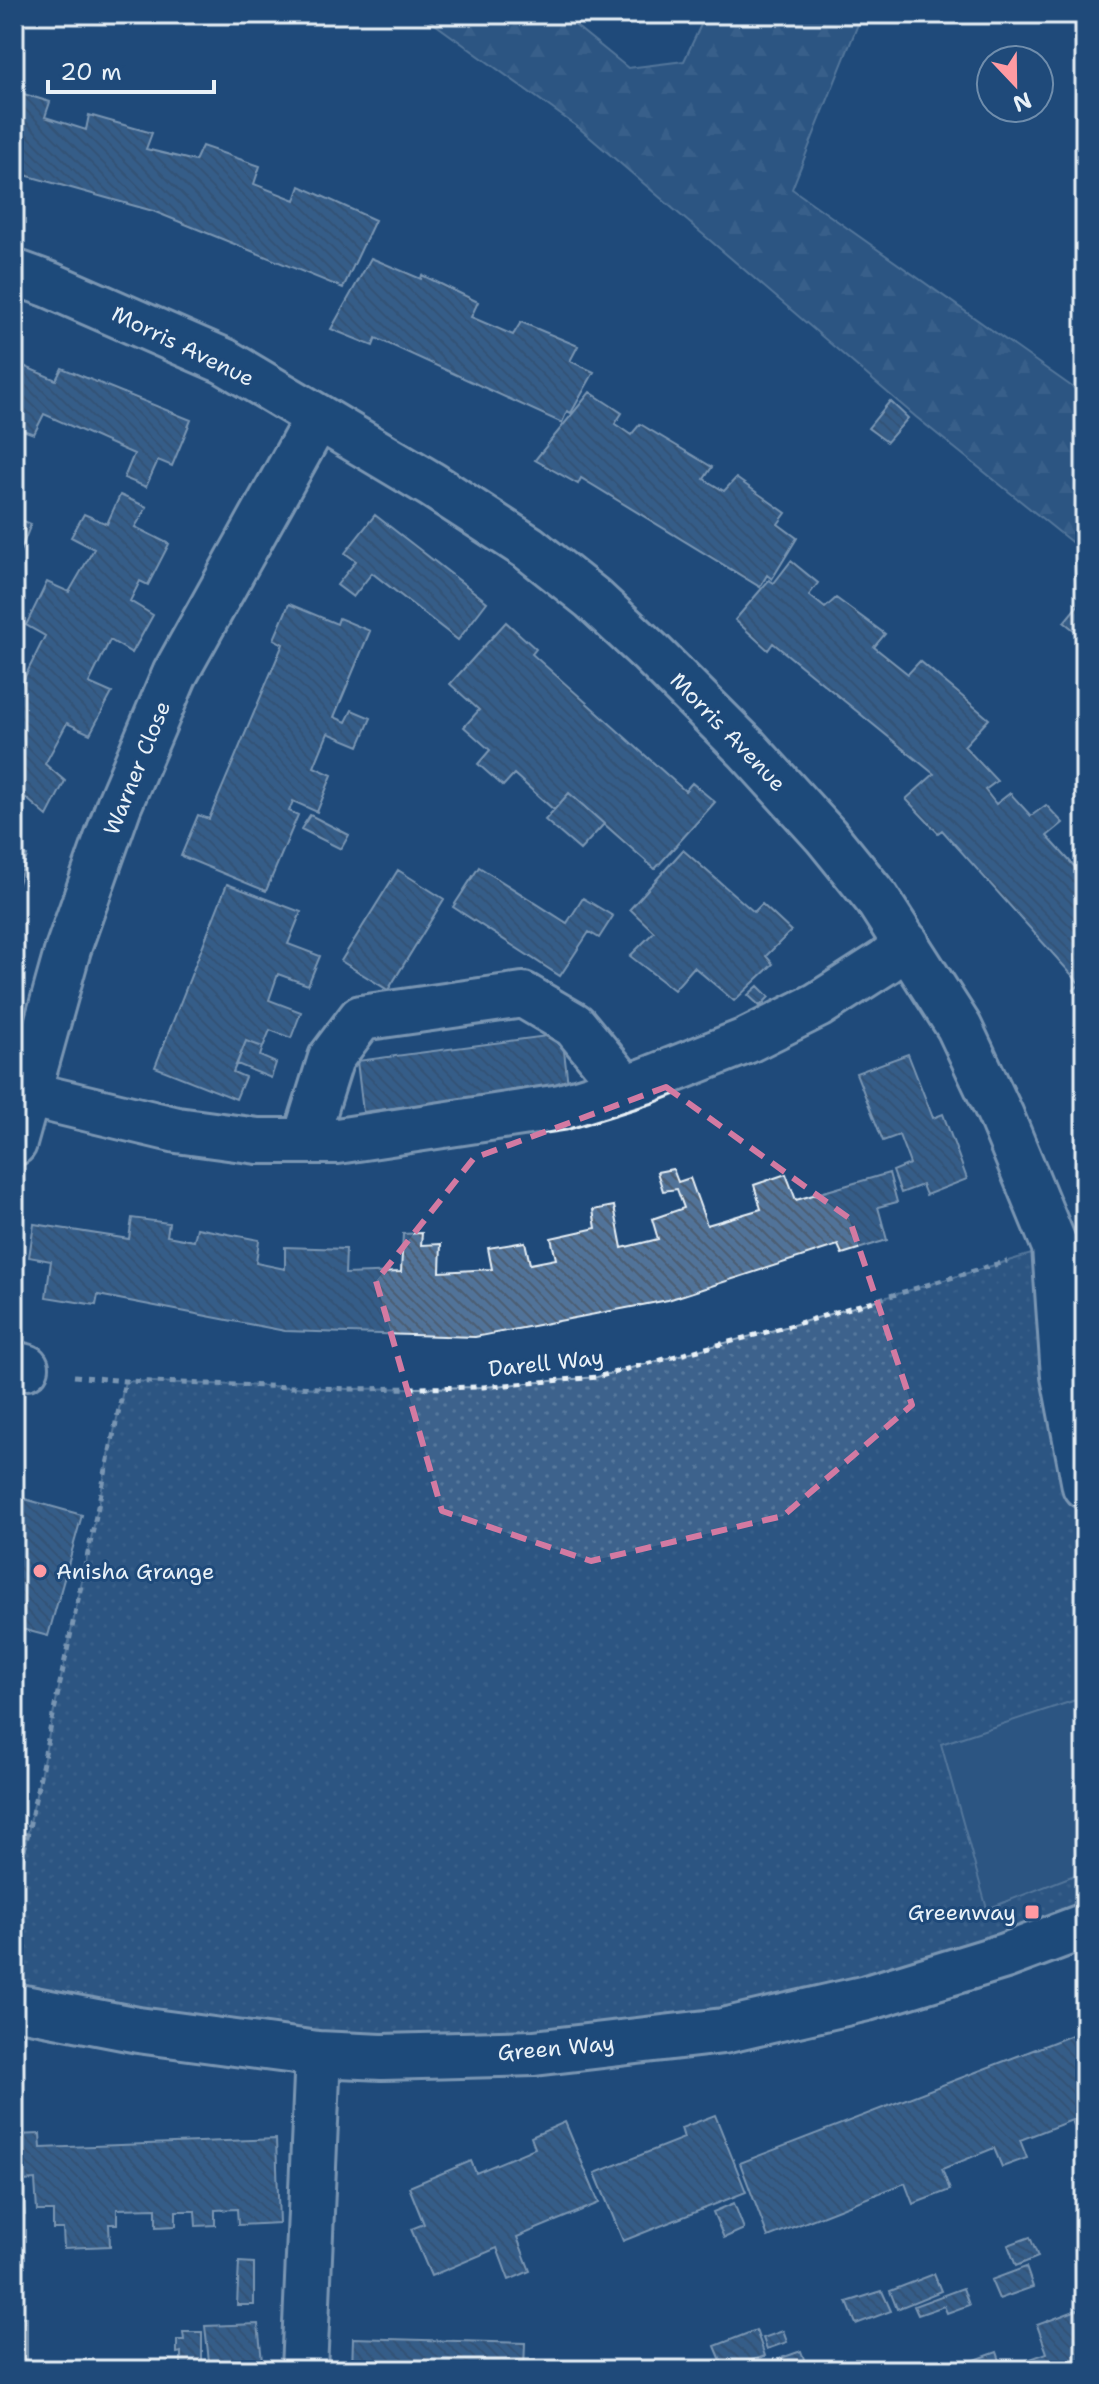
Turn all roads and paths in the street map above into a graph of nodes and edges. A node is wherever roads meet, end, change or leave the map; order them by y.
1 (14, 272) edge
2 (318, 417) junction
3 (907, 944) junction
4 (625, 1087) junction
5 (27, 1094) junction
6 (305, 1141) junction
7 (14, 1143) edge
8 (1070, 1242) edge
9 (20, 1366) edge
10 (125, 1381) junction
11 (1085, 1486) edge
12 (14, 1897) edge
13 (1085, 1926) edge
14 (14, 2006) edge
15 (318, 2054) junction
16 (304, 2370) edge

1 - 2 street, Morris Avenue
2 - 3 street, Morris Avenue
2 - 5 street, Warner Close
3 - 4 street
3 - 8 street, Morris Avenue
4 - 6 street
4 - 6 street
5 - 6 street
5 - 7 street, Warner Close
8 - 10 path, Darell Way
8 - 11 street, Morris Avenue
9 - 10 path, Darell Way
10 - 12 path
13 - 15 street, Green Way
14 - 15 street, Green Way
15 - 16 street

